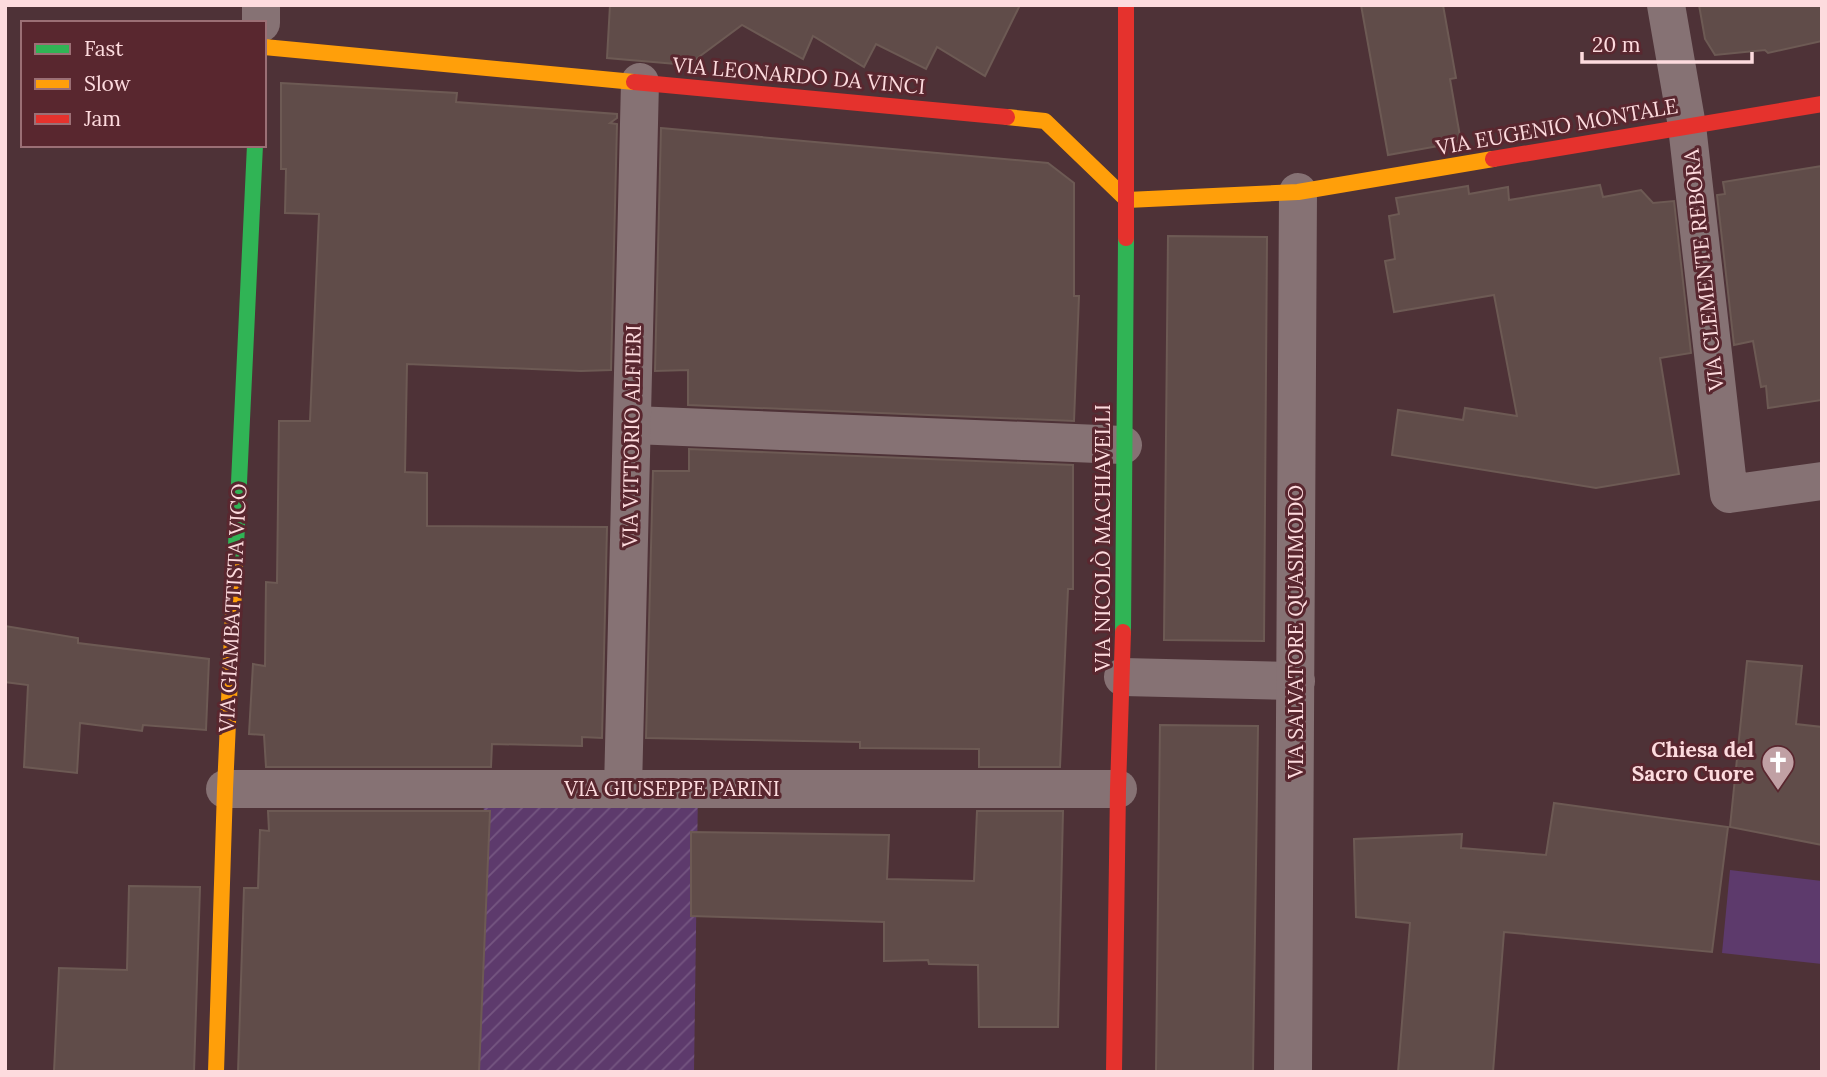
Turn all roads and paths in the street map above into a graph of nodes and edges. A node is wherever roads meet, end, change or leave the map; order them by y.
1 (1126, 5) edge
2 (1666, 5) edge
3 (266, 47) edge
4 (640, 82) junction
5 (1822, 104) edge
6 (1687, 126) junction
7 (255, 147) edge
8 (1298, 192) junction
9 (1128, 200) junction
10 (633, 425) junction
11 (1124, 445) junction
12 (1822, 481) edge
13 (1123, 677) junction
14 (1296, 681) junction
15 (225, 789) junction
16 (622, 789) junction
17 (1118, 789) junction
18 (216, 1072) edge
19 (1114, 1072) edge
20 (1293, 1072) edge

1 - 9 street, VIA NICOLÒ MACHIAVELLI
2 - 6 street, VIA CLEMENTE REBORA
3 - 4 street, VIA LEONARDO DA VINCI
4 - 9 street, VIA LEONARDO DA VINCI
4 - 10 street, VIA VITTORIO ALFIERI
5 - 6 street, VIA EUGENIO MONTALE
6 - 8 street, VIA EUGENIO MONTALE
6 - 12 street, VIA CLEMENTE REBORA
7 - 15 street, VIA GIAMBATTISTA VICO
8 - 9 street
8 - 14 street, VIA SALVATORE QUASIMODO
9 - 11 street, VIA NICOLÒ MACHIAVELLI
10 - 11 street
10 - 16 street, VIA VITTORIO ALFIERI
11 - 13 street, VIA NICOLÒ MACHIAVELLI
13 - 14 street
13 - 17 street, VIA NICOLÒ MACHIAVELLI
14 - 20 street, VIA SALVATORE QUASIMODO
15 - 16 street, VIA GIUSEPPE PARINI
15 - 18 street, VIA GIAMBATTISTA VICO
16 - 17 street, VIA GIUSEPPE PARINI
17 - 19 street, VIA NICOLÒ MACHIAVELLI

